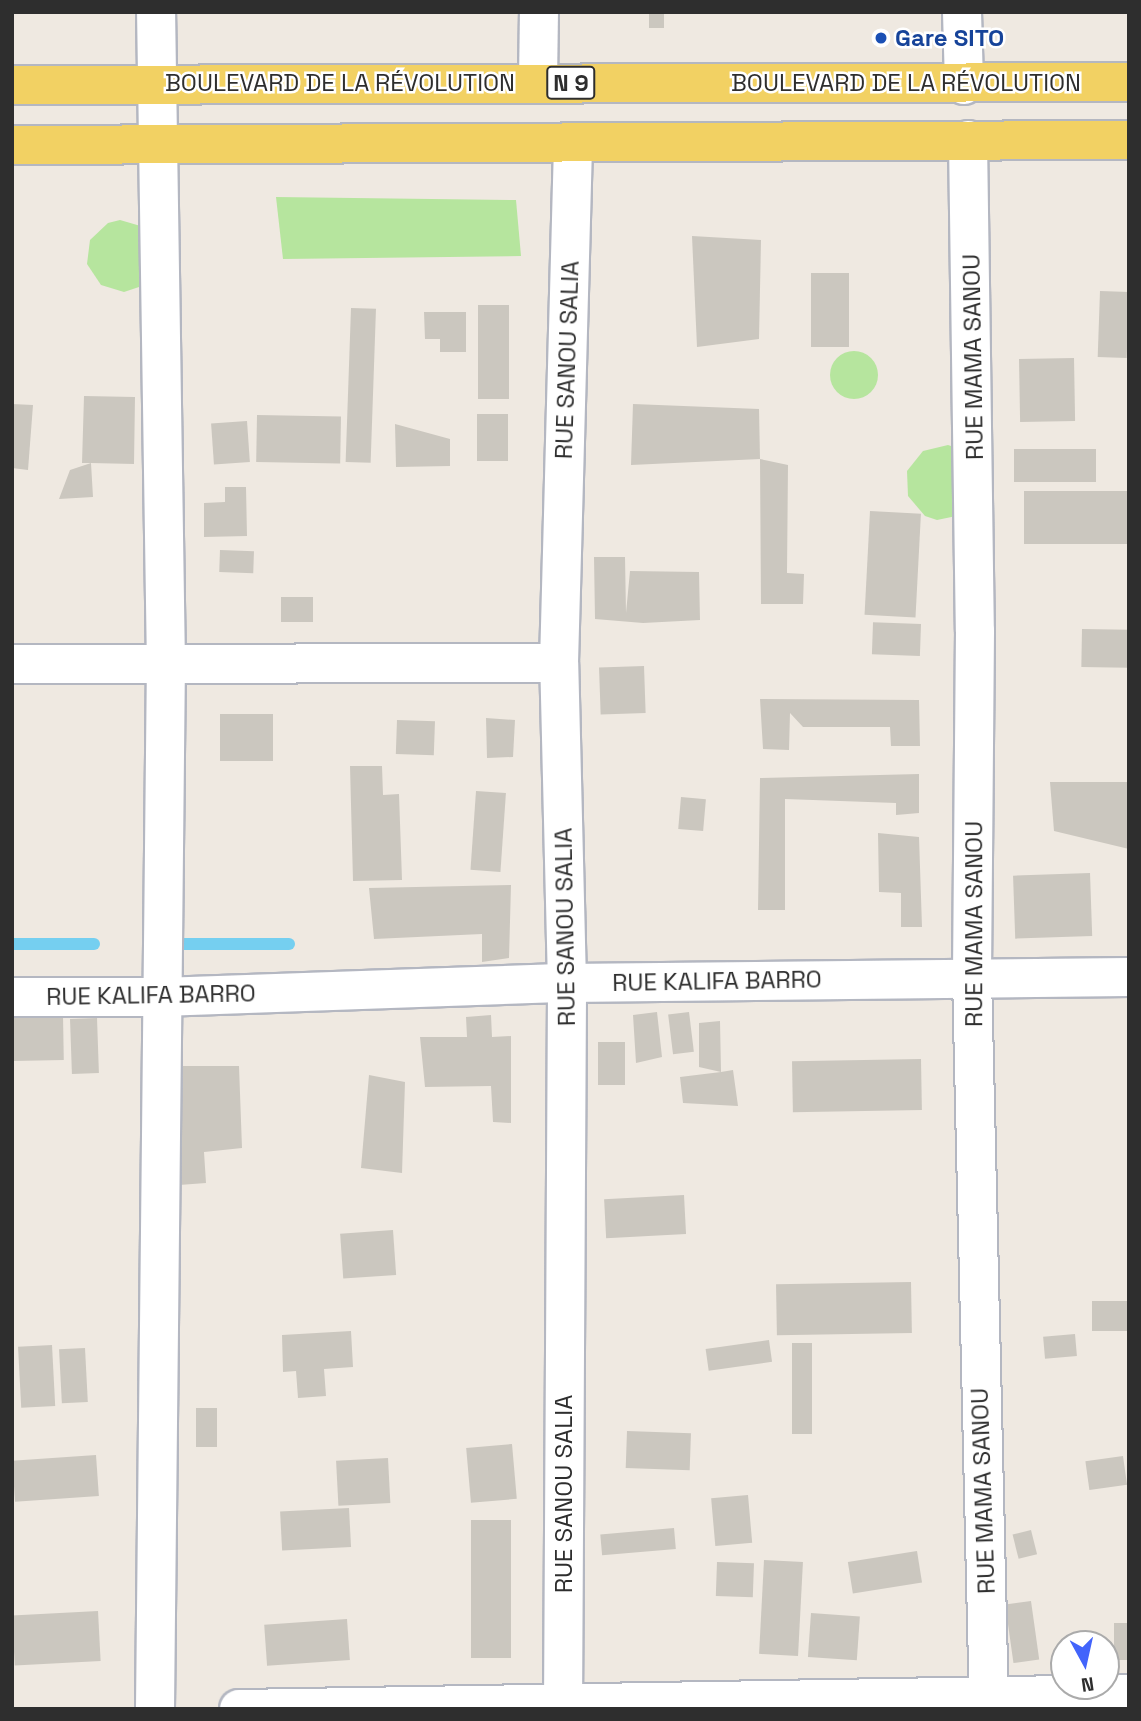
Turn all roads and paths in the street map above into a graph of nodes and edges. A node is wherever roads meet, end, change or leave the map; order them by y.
1 (156, 12) edge
2 (539, 12) edge
3 (962, 12) edge
4 (538, 82) junction
5 (1129, 82) edge
6 (158, 83) junction
7 (12, 85) edge
8 (964, 85) junction
9 (968, 140) junction
10 (1129, 140) edge
11 (159, 143) junction
12 (12, 145) edge
13 (573, 145) junction
14 (559, 663) junction
15 (12, 664) edge
16 (166, 667) junction
17 (972, 977) junction
18 (1129, 977) edge
19 (567, 984) junction
20 (12, 997) edge
21 (161, 998) junction
22 (1129, 1694) edge
23 (989, 1704) edge
24 (563, 1706) edge
25 (155, 1709) edge
26 (239, 1709) edge

1 - 6 street
2 - 4 street
3 - 8 street
4 - 6 main road, BOULEVARD DE LA RÉVOLUTION / N 9
4 - 8 main road, BOULEVARD DE LA RÉVOLUTION / N 9
5 - 8 main road, BOULEVARD DE LA RÉVOLUTION / N 9
6 - 7 main road, BOULEVARD DE LA RÉVOLUTION / N 9
6 - 11 street
9 - 10 main road
9 - 13 main road
9 - 17 street, RUE MAMA SANOU
11 - 12 main road
11 - 13 main road
11 - 16 street
13 - 14 street, RUE SANOU SALIA
14 - 16 street
14 - 19 street, RUE SANOU SALIA
15 - 16 street
16 - 21 street
17 - 18 street, RUE KALIFA BARRO
17 - 19 street, RUE KALIFA BARRO
17 - 23 street, RUE MAMA SANOU
19 - 21 street, RUE KALIFA BARRO
19 - 24 street, RUE SANOU SALIA
20 - 21 street, RUE KALIFA BARRO
21 - 25 street
22 - 23 street
23 - 24 street
24 - 26 street

